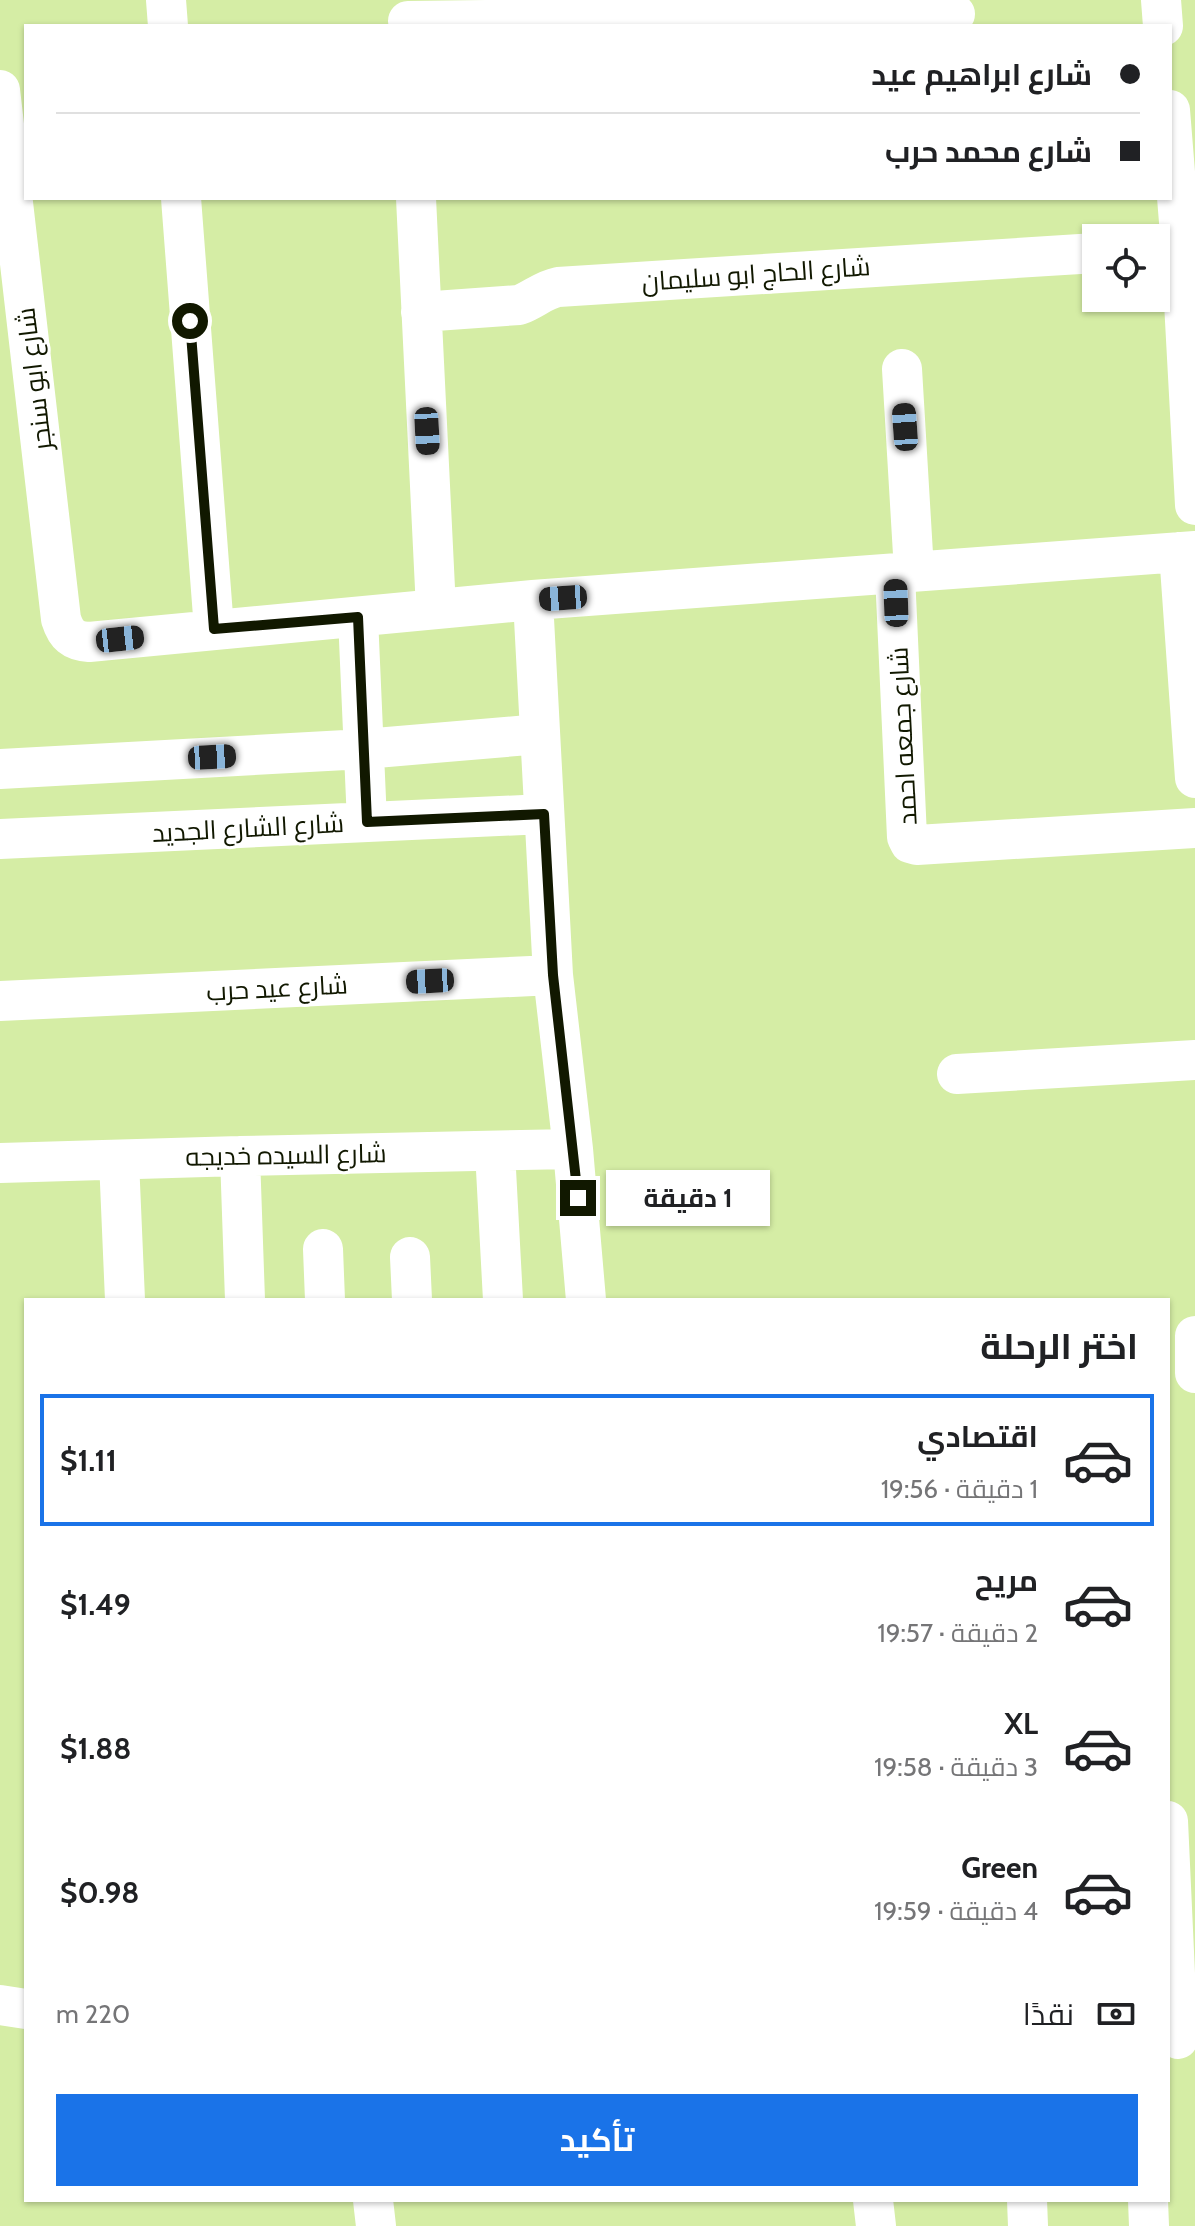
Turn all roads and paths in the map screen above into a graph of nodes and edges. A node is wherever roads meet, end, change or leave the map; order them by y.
1 (166, 0) edge
2 (1161, 0) edge
3 (955, 14) dead end
4 (407, 16) edge
5 (168, 24) edge
6 (1163, 24) edge
7 (1, 111) edge
8 (1172, 141) edge
9 (181, 200) edge
10 (416, 200) edge
11 (1178, 233) edge
12 (1082, 254) edge
13 (10, 260) edge
14 (421, 312) junction
15 (902, 369) dead end
16 (1195, 505) edge
17 (1187, 551) edge
18 (905, 572) junction
19 (533, 600) junction
20 (436, 609) junction
21 (358, 617) junction
22 (214, 629) junction
23 (540, 734) junction
24 (364, 749) junction
25 (0, 769) edge
26 (1195, 778) edge
27 (544, 814) junction
28 (367, 822) junction
29 (1195, 828) edge
30 (0, 839) edge
31 (553, 975) junction
32 (0, 1001) edge
33 (1195, 1060) edge
34 (957, 1074) dead end
35 (573, 1149) junction
36 (495, 1151) junction
37 (240, 1156) junction
38 (119, 1160) junction
39 (0, 1163) edge
40 (323, 1249) dead end
41 (410, 1257) dead end
42 (125, 1298) edge
43 (245, 1298) edge
44 (325, 1298) edge
45 (412, 1298) edge
46 (503, 1298) edge
47 (586, 1298) edge
48 (1195, 1336) edge
49 (1195, 1373) edge
50 (1170, 1857) edge
51 (0, 2005) edge
52 (24, 2009) edge
53 (1180, 2039) edge
54 (373, 2202) edge
55 (873, 2202) edge
56 (1027, 2202) edge
57 (1148, 2202) edge
58 (376, 2226) edge
59 (876, 2226) edge
60 (1028, 2226) edge
61 (1149, 2226) edge

1 - 5 street
2 - 6 street
3 - 4 street
7 - 13 street, شارع ابو سنجر
8 - 11 street
9 - 22 street
10 - 14 street
11 - 16 street
12 - 14 street, شارع الحاج ابو سليمان
13 - 22 street, شارع ابو سنجر
14 - 20 street
15 - 18 street, شارع جمعه احمد
17 - 18 street
17 - 26 street
18 - 19 street
18 - 29 street, شارع جمعه احمد
19 - 20 street
19 - 23 street
20 - 21 street
21 - 22 street
21 - 24 street
23 - 24 street
23 - 27 street
24 - 25 street
24 - 28 street
27 - 28 street, شارع الشارع الجديد
27 - 31 street
28 - 30 street, شارع الشارع الجديد
31 - 32 street, شارع عيد حرب
31 - 35 street
33 - 34 street
35 - 36 street, شارع السيده خديجه
35 - 47 street
36 - 37 street, شارع السيده خديجه
36 - 46 street
37 - 38 street, شارع السيده خديجه
37 - 43 street
38 - 39 street, شارع السيده خديجه
38 - 42 street
40 - 44 street
41 - 45 street
48 - 49 street
50 - 53 street
51 - 52 street
54 - 58 street
55 - 59 street
56 - 60 street
57 - 61 street

